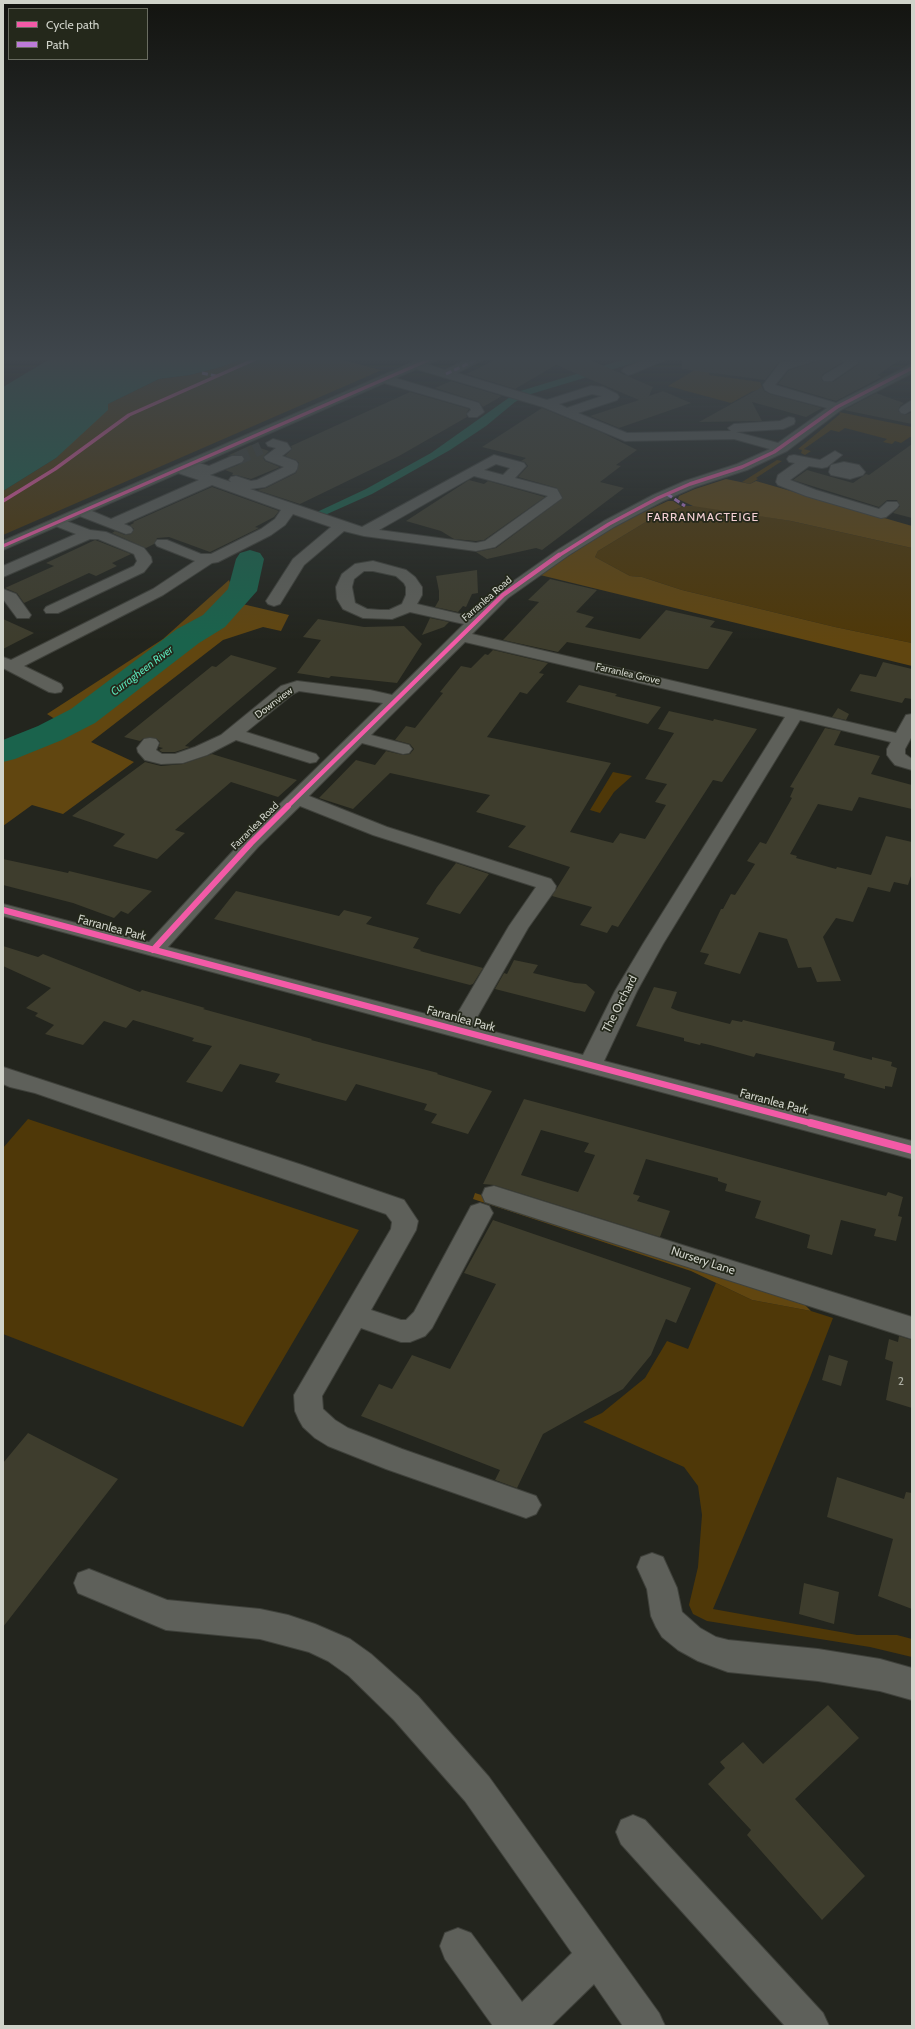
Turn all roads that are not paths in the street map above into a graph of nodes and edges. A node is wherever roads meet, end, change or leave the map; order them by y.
1 (221, 452) tunnel mouth
2 (281, 452) edge
3 (777, 452) joint
4 (237, 459) tunnel mouth
5 (808, 461) junction
6 (836, 462) dead end
7 (186, 467) junction
8 (472, 471) junction
9 (210, 476) junction
10 (506, 480) junction
11 (892, 505) dead end
12 (288, 508) junction
13 (82, 512) junction
14 (58, 522) junction
15 (112, 524) junction
16 (341, 526) junction
17 (364, 532) junction
18 (88, 534) junction
19 (139, 535) dead end
20 (162, 543) dead end
21 (3, 546) edge
22 (209, 559) junction
23 (3, 572) edge
24 (3, 594) edge
25 (274, 601) dead end
26 (408, 607) dead end
27 (52, 610) dead end
28 (22, 615) dead end
29 (474, 622) junction
30 (460, 636) junction
31 (7, 664) edge
32 (56, 688) dead end
33 (396, 701) junction
34 (795, 714) junction
35 (912, 719) edge
36 (234, 734) junction
37 (359, 737) junction
38 (901, 739) junction
39 (150, 743) dead end
40 (403, 750) dead end
41 (310, 758) dead end
42 (912, 765) edge
43 (297, 798) junction
44 (3, 910) edge
45 (152, 950) junction
46 (459, 1030) junction
47 (590, 1065) junction
48 (3, 1075) edge
49 (912, 1150) edge
50 (355, 1315) junction
51 (912, 1328) edge
52 (526, 1505) dead end
53 (652, 1567) dead end
54 (88, 1583) dead end
55 (912, 1684) edge
56 (633, 1832) dead end
57 (458, 1946) dead end
58 (596, 1956) junction
59 (516, 2026) edge
60 (524, 2026) edge
61 (646, 2026) edge
62 (810, 2026) edge

1 - 7 highway
2 - 9 street
3 - 5 street
3 - 29 street, Farranlea Road
4 - 9 street
5 - 6 street
5 - 11 street
7 - 9 street
7 - 13 highway
8 - 10 street
8 - 10 street
8 - 17 street
9 - 12 street
9 - 15 street
10 - 17 street
12 - 16 street
12 - 22 street
13 - 14 highway
13 - 15 street
14 - 18 street
14 - 21 highway
15 - 19 street
16 - 17 street
16 - 25 street
18 - 23 street
18 - 27 street
20 - 22 street
22 - 31 street
24 - 28 street
26 - 29 street
29 - 30 street, Farranlea Road
30 - 33 street, Farranlea Road
30 - 34 street, Farranlea Grove
31 - 32 street
33 - 36 street, Downview
33 - 37 street, Farranlea Road
34 - 38 street, Farranlea Grove
34 - 47 street, The Orchard
35 - 38 street
36 - 39 street, Downview
36 - 41 street
37 - 40 street
37 - 43 street, Farranlea Road
38 - 42 street
43 - 45 street, Farranlea Road
43 - 46 street
44 - 45 street, Farranlea Park
45 - 46 street, Farranlea Park
46 - 47 street, Farranlea Park
47 - 49 street, Farranlea Park
48 - 50 street
50 - 51 street, Nursery Lane
50 - 52 street
53 - 55 street
54 - 58 street
56 - 62 street
57 - 59 street
58 - 60 street
58 - 61 street

